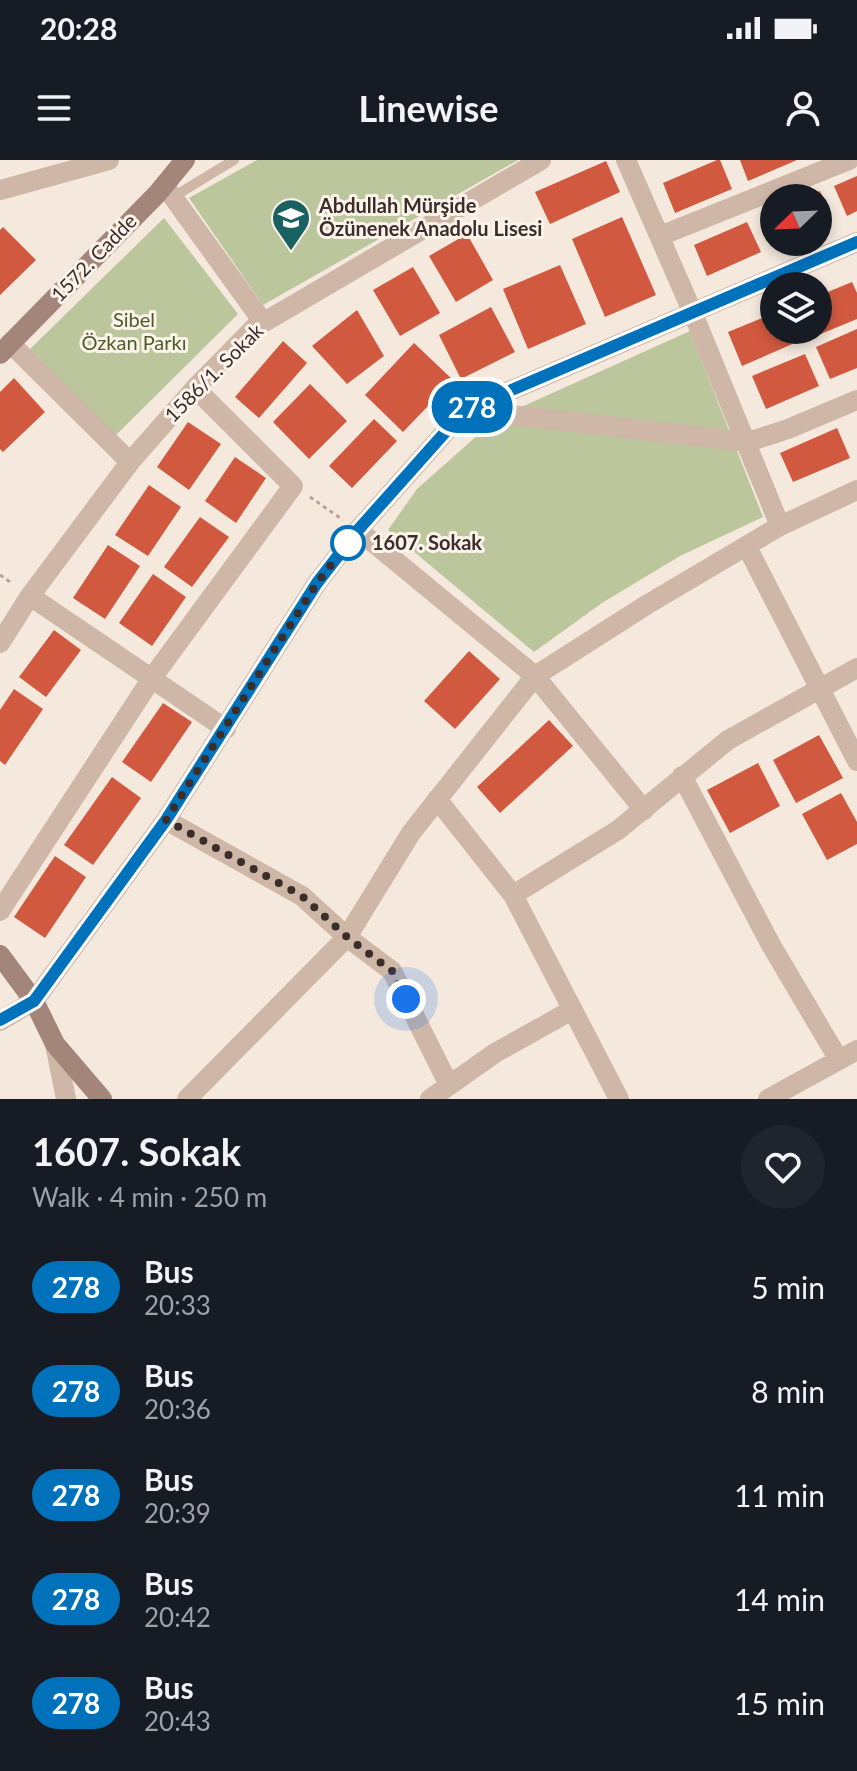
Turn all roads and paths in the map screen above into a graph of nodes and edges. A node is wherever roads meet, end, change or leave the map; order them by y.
1 (109, 160) edge
2 (185, 160) edge
3 (234, 160) edge
4 (541, 160) edge
5 (626, 160) edge
6 (849, 160) edge
7 (169, 191) junction
8 (4, 192) edge
9 (660, 236) junction
10 (857, 242) edge
11 (692, 311) junction
12 (263, 322) junction
13 (5, 349) edge
14 (195, 388) junction
15 (857, 400) edge
16 (465, 410) junction
17 (748, 442) junction
18 (130, 462) junction
19 (293, 486) junction
20 (857, 490) edge
21 (780, 526) junction
22 (358, 530) junction
23 (747, 547) junction
24 (30, 596) junction
25 (0, 643) edge
26 (857, 668) edge
27 (535, 676) junction
28 (152, 678) junction
29 (819, 688) junction
30 (226, 729) junction
31 (857, 761) edge
32 (682, 776) junction
33 (437, 799) junction
34 (644, 810) junction
35 (166, 820) junction
36 (513, 895) junction
37 (0, 911) edge
38 (347, 937) junction
39 (0, 955) edge
40 (7, 978) edge
41 (34, 1001) junction
42 (572, 1010) junction
43 (0, 1021) edge
44 (55, 1044) junction
45 (848, 1055) edge
46 (449, 1085) junction
47 (66, 1099) edge
48 (102, 1099) edge
49 (187, 1099) edge
50 (430, 1099) edge
51 (619, 1099) edge
52 (768, 1099) edge

1 - 8 street
2 - 7 main road, 1572. Cadde
3 - 7 lane
4 - 12 street, 1586/1. Sokak
5 - 9 street
6 - 9 street
7 - 12 street
7 - 13 main road, 1572. Cadde
9 - 11 street
10 - 11 street
11 - 16 street
11 - 17 street
12 - 14 street, 1586/1. Sokak
13 - 18 street
14 - 18 street, 1586/1. Sokak
14 - 19 street
15 - 17 street
16 - 17 street
16 - 22 street
17 - 21 street
18 - 24 street, 1586/1. Sokak
19 - 22 path
19 - 28 street
20 - 21 street
21 - 23 street
22 - 27 street
22 - 30 street
23 - 27 street
23 - 29 street
24 - 25 street, 1586/1. Sokak
24 - 28 street
26 - 29 street
27 - 33 street
27 - 34 street
28 - 30 street
28 - 37 street
29 - 31 street
29 - 32 street
30 - 35 street
32 - 34 street
32 - 45 street
33 - 36 street
33 - 38 street
34 - 36 street
35 - 38 street
35 - 41 street
36 - 42 street
38 - 46 street
38 - 49 street
39 - 40 main road
40 - 41 main road
41 - 43 street
41 - 44 main road
42 - 46 street
42 - 51 street
44 - 47 street
44 - 48 main road
45 - 52 street
46 - 50 street

